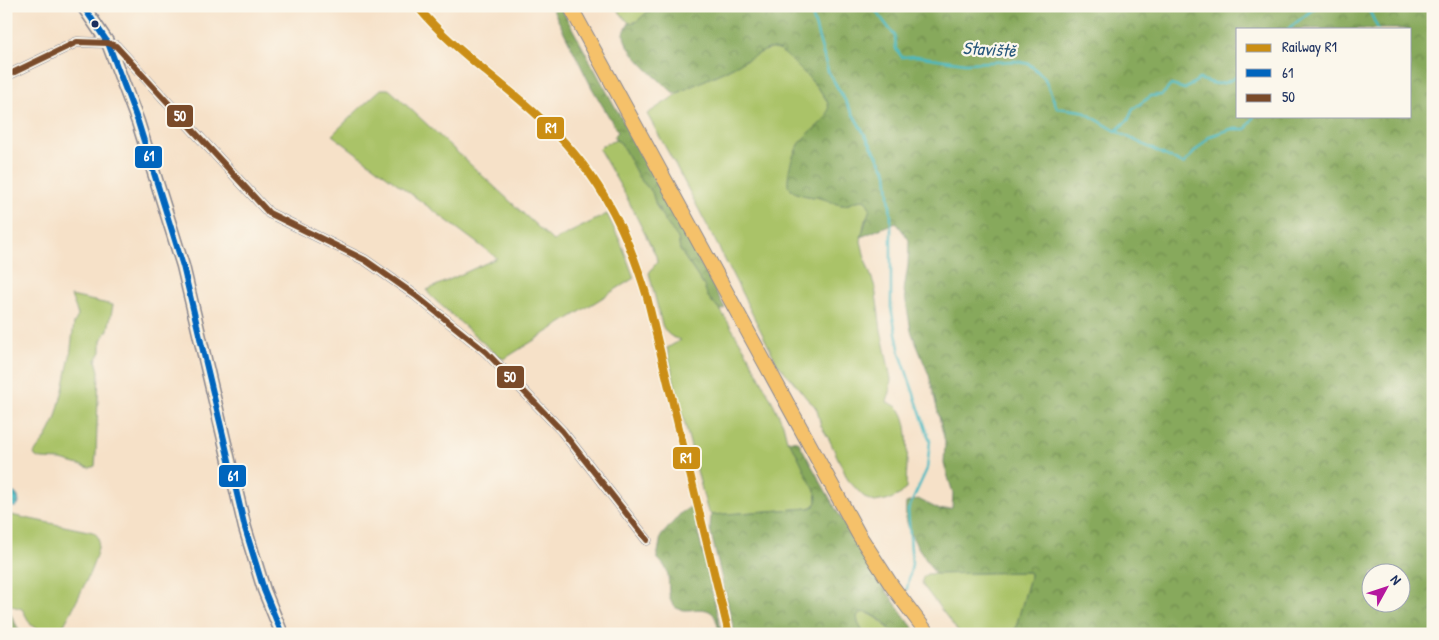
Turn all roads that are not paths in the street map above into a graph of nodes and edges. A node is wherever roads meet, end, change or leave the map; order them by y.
1 (83, 6) edge
2 (570, 6) edge
3 (108, 43) junction
4 (6, 76) edge
5 (647, 540) dead end
6 (282, 634) edge
7 (928, 634) edge

1 - 3 street
2 - 7 main road
3 - 4 street
3 - 5 street
3 - 6 street

